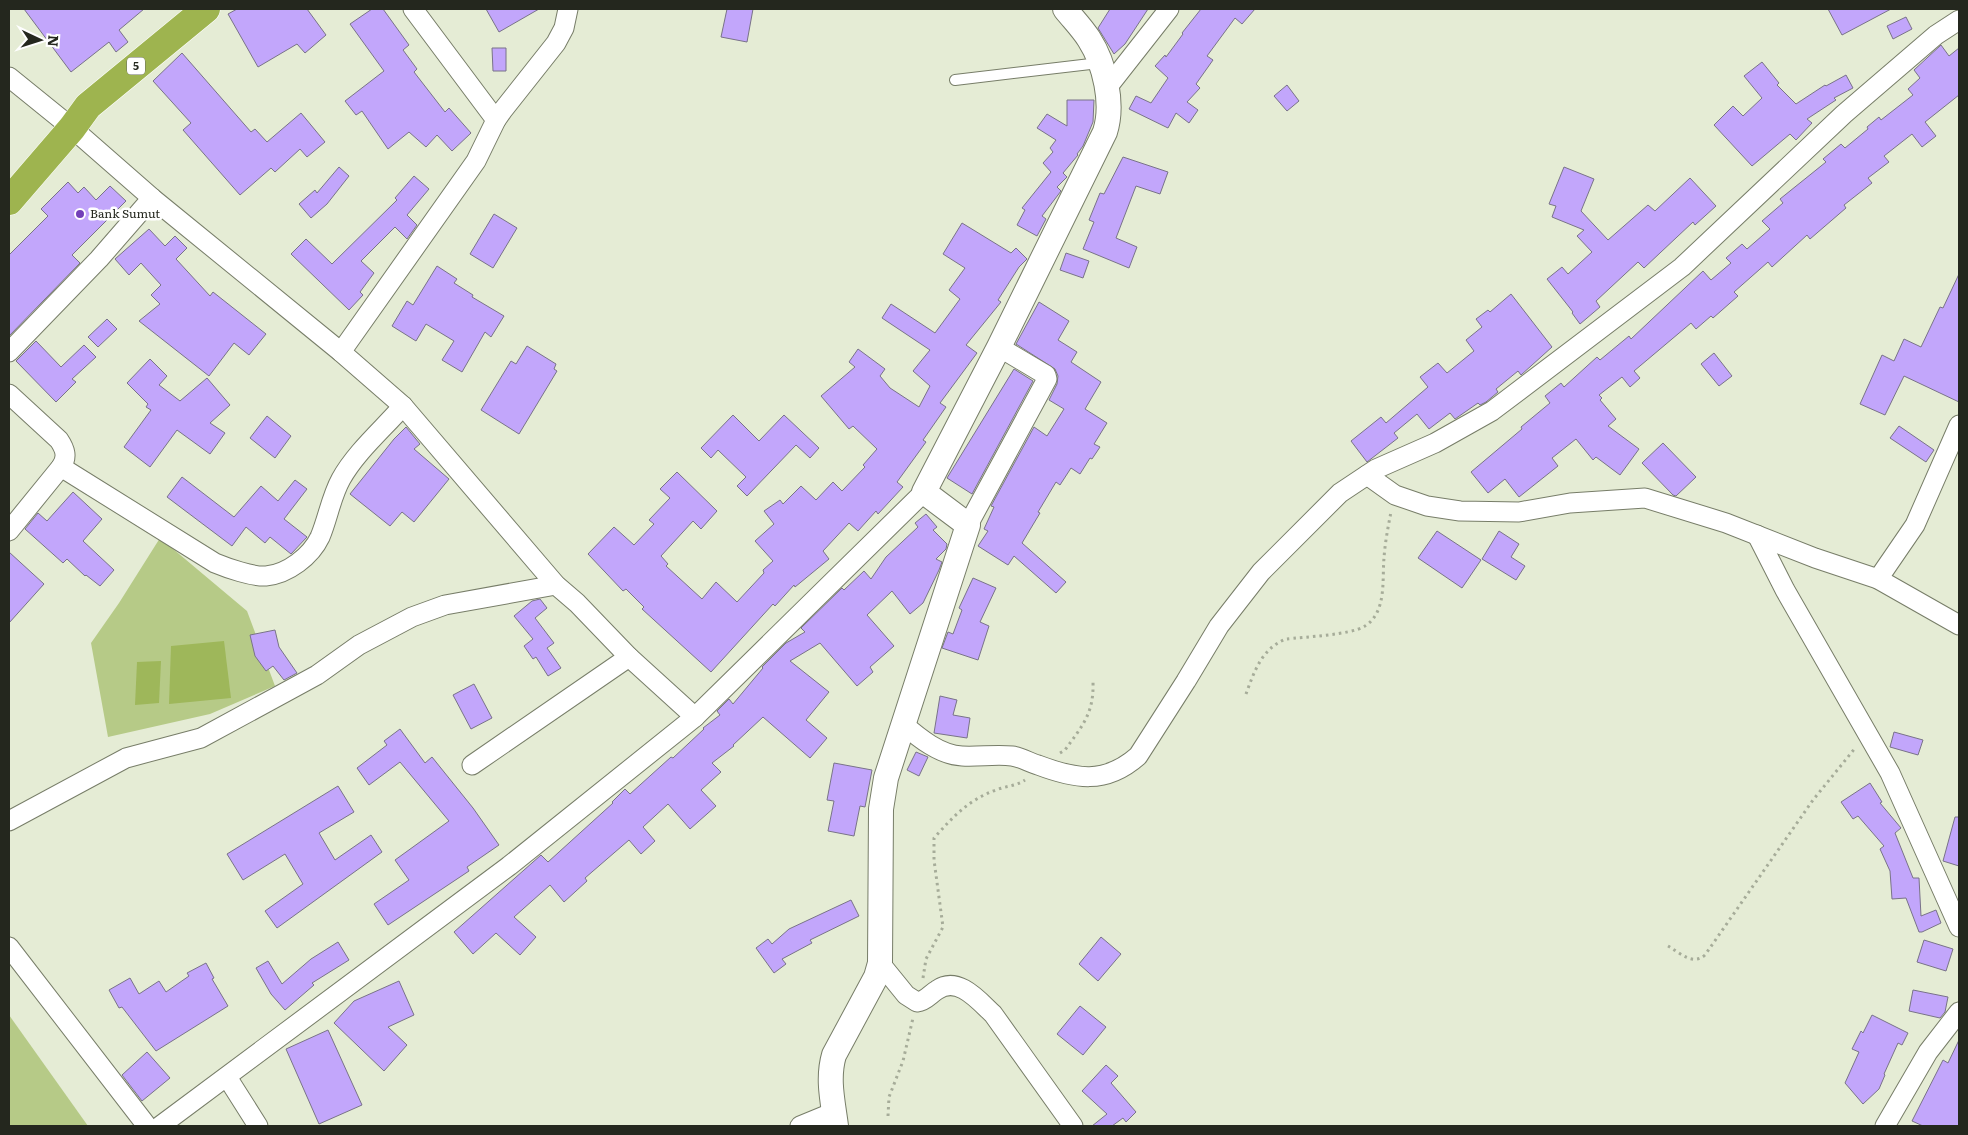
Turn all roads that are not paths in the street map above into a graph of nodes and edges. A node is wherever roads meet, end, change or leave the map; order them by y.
1 (206, 9) edge
2 (221, 9) edge
3 (413, 9) edge
4 (568, 9) edge
5 (1065, 9) edge
6 (1170, 9) edge
7 (1959, 20) edge
8 (1099, 62) junction
9 (9, 76) edge
10 (955, 80) dead end
11 (1107, 88) junction
12 (496, 120) junction
13 (72, 128) junction
14 (152, 198) junction
15 (9, 201) edge
16 (999, 347) junction
17 (9, 352) edge
18 (341, 352) junction
19 (9, 394) edge
20 (404, 406) junction
21 (1959, 425) edge
22 (62, 467) junction
23 (1367, 475) junction
24 (924, 492) junction
25 (968, 525) junction
26 (9, 531) edge
27 (1756, 535) junction
28 (1878, 579) junction
29 (556, 585) junction
30 (1956, 620) edge
31 (629, 658) junction
32 (695, 717) junction
33 (903, 724) junction
34 (472, 765) dead end
35 (9, 821) edge
36 (1959, 927) edge
37 (9, 947) edge
38 (880, 963) junction
39 (1959, 1012) edge
40 (227, 1077) junction
41 (835, 1119) edge
42 (147, 1126) edge
43 (160, 1126) edge
44 (258, 1126) edge
45 (800, 1126) edge
46 (1073, 1126) edge
47 (1886, 1126) edge

1 - 13 highway, 5
2 - 13 highway, 5
3 - 12 street
4 - 12 street
5 - 8 street
6 - 11 street
7 - 23 street
8 - 10 lane
8 - 11 street
9 - 13 street
11 - 16 street
12 - 18 street
13 - 14 street
13 - 15 highway, 5
14 - 17 street
14 - 18 street
16 - 24 street
16 - 25 street
18 - 20 street
19 - 22 street
20 - 22 street
20 - 29 street
21 - 28 street
22 - 26 street
23 - 27 street
23 - 33 street
24 - 25 street
24 - 32 street
25 - 33 street
27 - 28 street
27 - 36 street
28 - 30 street
29 - 31 street
29 - 35 street
31 - 32 street
31 - 34 street
32 - 40 street
33 - 38 street
37 - 42 street
38 - 41 street
38 - 46 street
39 - 47 street
40 - 43 street
40 - 44 street
41 - 45 street

